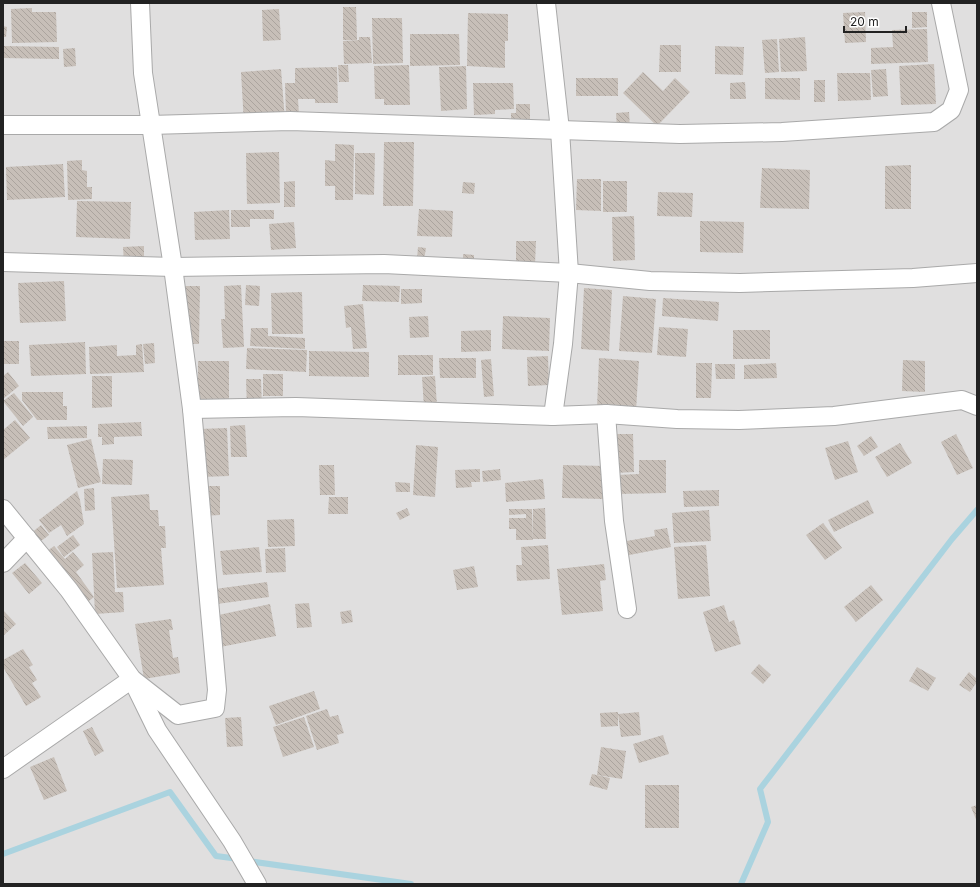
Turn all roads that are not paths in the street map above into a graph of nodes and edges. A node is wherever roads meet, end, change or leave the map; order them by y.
1 (140, 3) edge
2 (546, 3) edge
3 (941, 3) edge
4 (3, 125) edge
5 (150, 125) junction
6 (560, 130) junction
7 (3, 262) edge
8 (172, 267) junction
9 (569, 273) junction
10 (977, 273) edge
11 (977, 406) edge
12 (192, 409) junction
13 (606, 414) junction
14 (553, 416) junction
15 (3, 509) edge
16 (27, 538) junction
17 (3, 563) edge
18 (627, 609) dead end
19 (132, 679) junction
20 (3, 769) edge
21 (257, 884) edge

1 - 5 street
2 - 6 street
3 - 6 street
4 - 5 street
5 - 6 street
5 - 8 street
6 - 9 street
7 - 8 street
8 - 9 street
8 - 12 street
9 - 10 street
9 - 14 street
11 - 13 street
12 - 14 street
12 - 19 street
13 - 14 street
13 - 18 street
15 - 16 street
16 - 17 street
16 - 19 street
19 - 20 street
19 - 21 street

